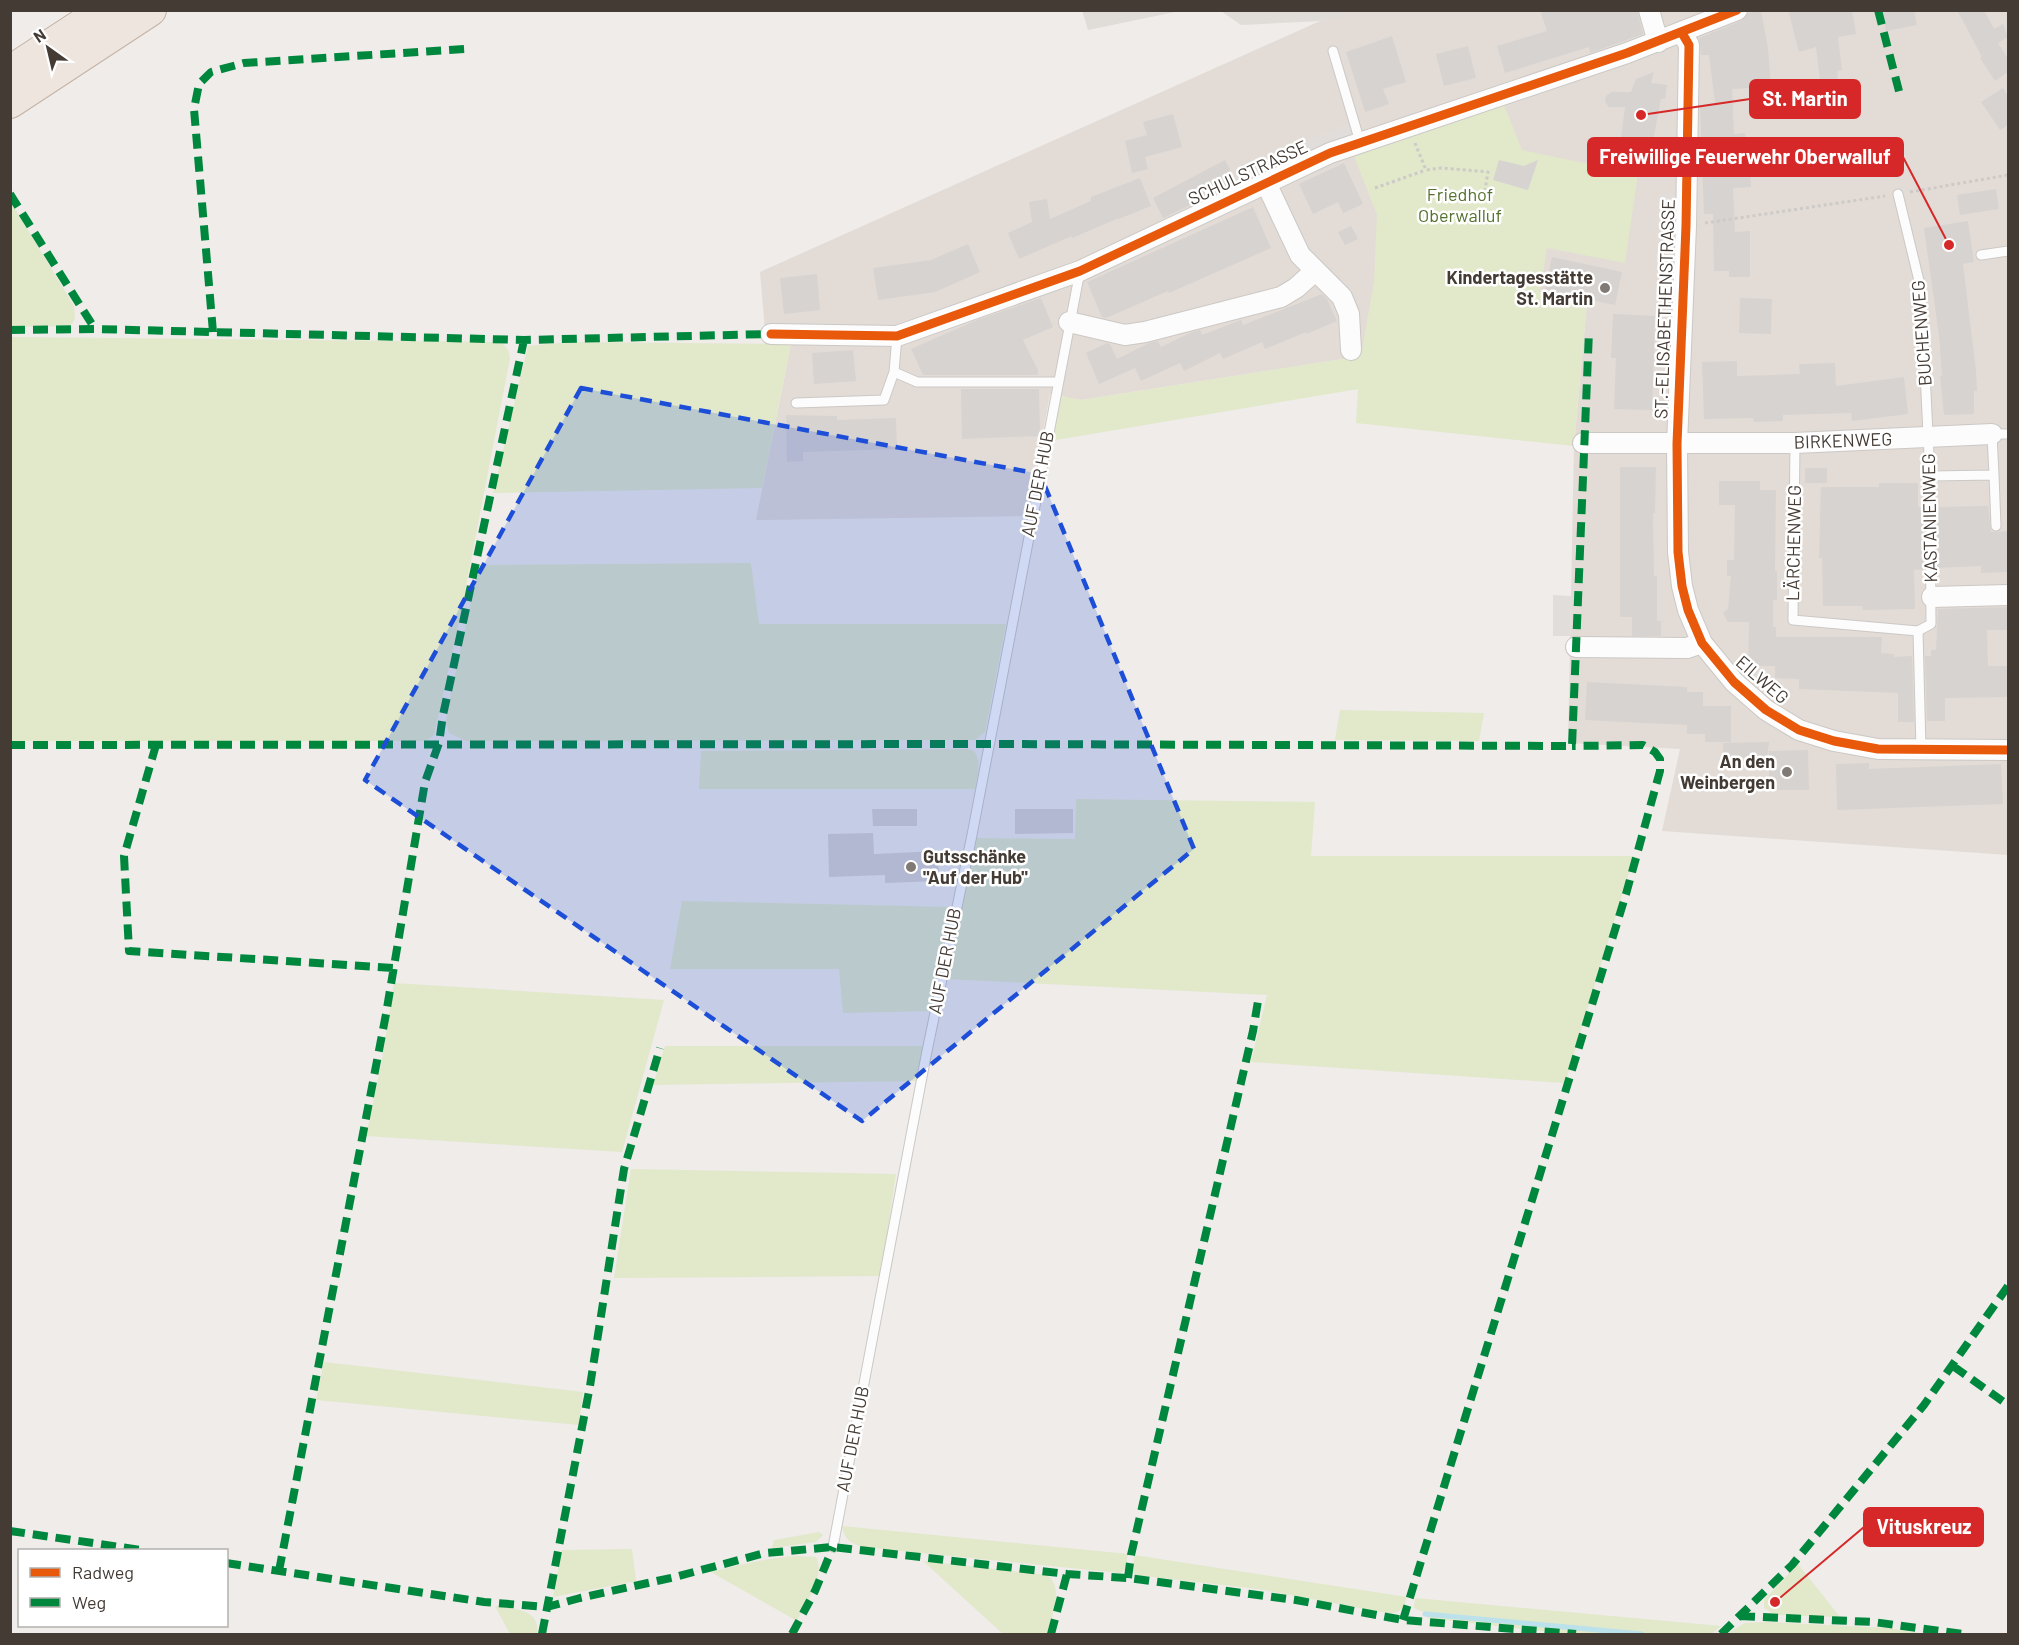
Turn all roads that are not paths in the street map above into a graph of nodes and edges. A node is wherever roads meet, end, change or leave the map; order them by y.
1 (105, 10) edge
2 (150, 10) edge
3 (1649, 10) edge
4 (1737, 10) edge
5 (1683, 33) junction
6 (1658, 42) junction
7 (1333, 51) dead end
8 (10, 72) edge
9 (10, 102) edge
10 (1360, 142) junction
11 (1266, 183) junction
12 (1898, 194) road end
13 (2008, 251) edge
14 (1981, 255) dead end
15 (1080, 271) junction
16 (1315, 271) junction
17 (1070, 322) junction
18 (771, 334) dead end
19 (897, 336) junction
20 (1351, 350) dead end
21 (894, 372) junction
22 (1057, 382) junction
23 (796, 402) dead end
24 (2000, 434) edge
25 (1929, 438) junction
26 (1583, 443) dead end
27 (1795, 443) junction
28 (1677, 444) junction
29 (1994, 475) junction
30 (1930, 476) junction
31 (1996, 526) dead end
32 (2008, 595) edge
33 (1932, 597) junction
34 (1918, 631) junction
35 (1702, 643) junction
36 (1576, 647) dead end
37 (1921, 750) junction
38 (2008, 750) edge
39 (833, 1546) dead end

1 - 8 highway
2 - 9 highway
3 - 6 street
4 - 5 street, SCHULSTRASSE
5 - 6 street, SCHULSTRASSE
5 - 28 street, ST.-ELISABETHENSTRASSE
6 - 10 street, SCHULSTRASSE
7 - 10 lane
10 - 11 street, SCHULSTRASSE
11 - 15 street, SCHULSTRASSE
11 - 16 street, SCHULSTRASSE
12 - 25 lane, BUCHENWEG
13 - 14 lane
15 - 17 lane, AUF DER HUB
15 - 19 street, SCHULSTRASSE
16 - 17 street
16 - 20 street, SCHULSTRASSE
17 - 22 lane, AUF DER HUB
18 - 19 street, SCHULSTRASSE
19 - 21 lane
21 - 22 lane
21 - 23 lane
22 - 39 lane, AUF DER HUB
24 - 25 street, BIRKENWEG
24 - 29 lane
25 - 27 street, BIRKENWEG
25 - 30 lane, KASTANIENWEG
26 - 28 street, BIRKENWEG
27 - 28 street, BIRKENWEG
27 - 34 lane, LÄRCHENWEG
28 - 35 street, EILWEG
29 - 30 lane
29 - 31 lane
30 - 33 lane, KASTANIENWEG
32 - 33 street
33 - 34 lane
34 - 37 lane
35 - 36 street
35 - 37 street, EILWEG
37 - 38 street, EILWEG

